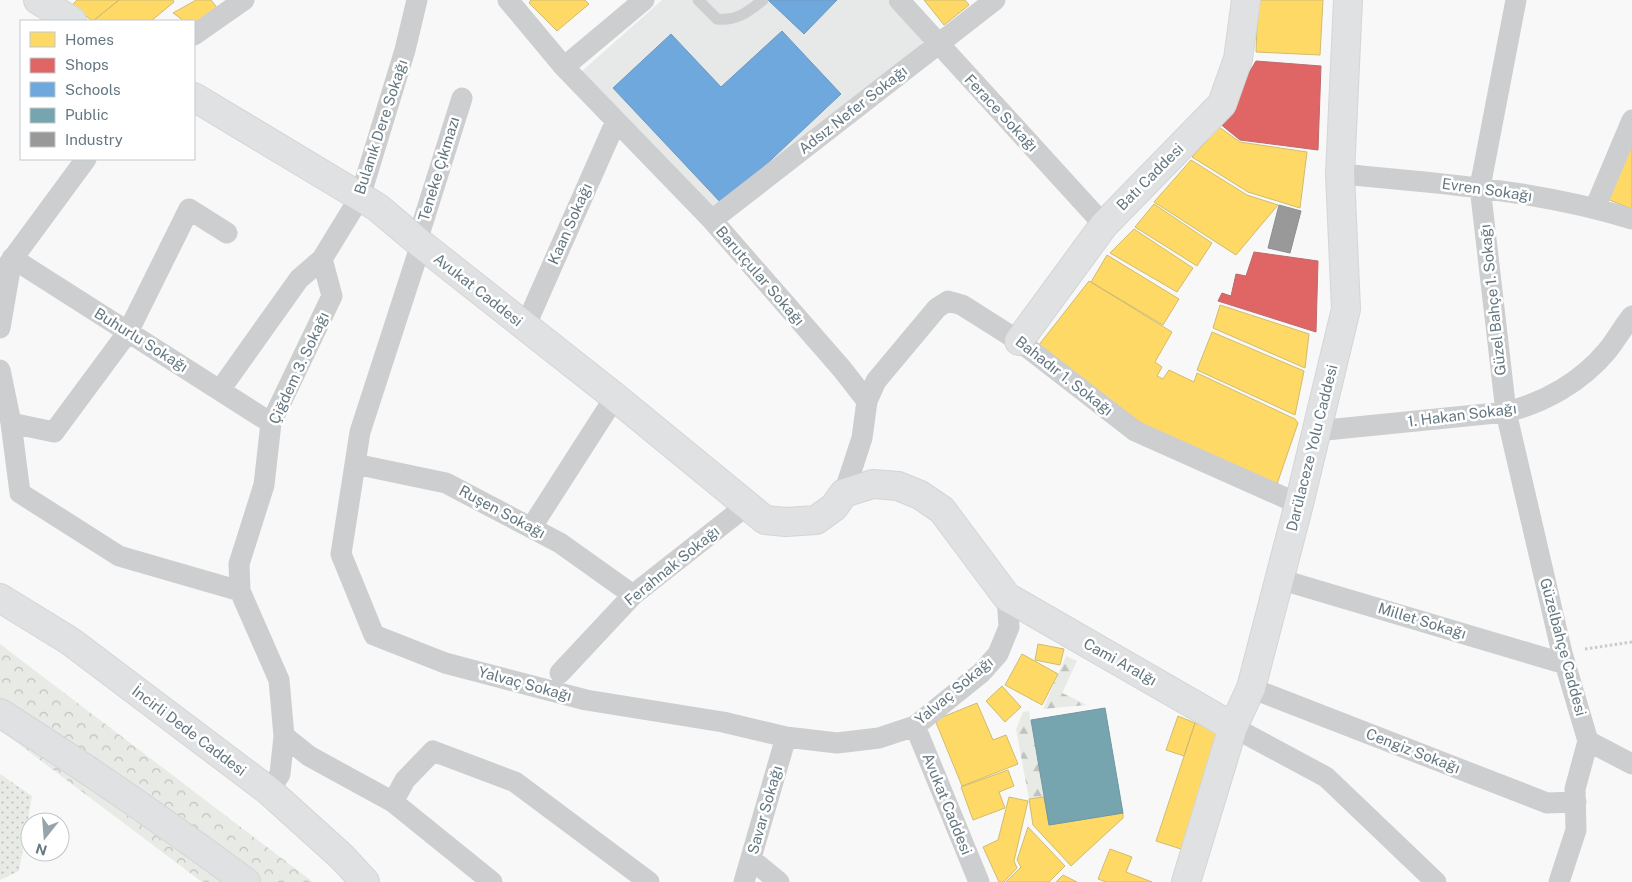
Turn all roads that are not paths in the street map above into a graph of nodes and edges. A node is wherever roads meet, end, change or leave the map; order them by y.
1 (38, 0) edge
2 (244, 0) edge
3 (417, 0) edge
4 (508, 0) edge
5 (644, 0) edge
6 (698, 0) edge
7 (763, 0) edge
8 (899, 0) edge
9 (995, 0) edge
10 (1246, 0) edge
11 (1348, 0) edge
12 (1516, 0) edge
13 (70, 20) edge
14 (195, 34) edge
15 (937, 44) junction
16 (564, 67) junction
17 (195, 98) edge
18 (462, 98) dead end
19 (1632, 120) edge
20 (616, 121) junction
21 (85, 160) edge
22 (1340, 174) junction
23 (1480, 187) junction
24 (360, 196) junction
25 (1595, 208) junction
26 (712, 220) junction
27 (1632, 220) edge
28 (1104, 225) junction
29 (227, 233) dead end
30 (419, 243) junction
31 (12, 258) junction
32 (322, 259) junction
33 (0, 278) edge
34 (1632, 316) edge
35 (525, 327) junction
36 (0, 328) edge
37 (128, 332) junction
38 (1019, 340) junction
39 (0, 370) edge
40 (220, 390) junction
41 (615, 397) junction
42 (867, 401) junction
43 (1506, 412) junction
44 (11, 423) junction
45 (271, 423) junction
46 (1316, 431) junction
47 (355, 464) junction
48 (844, 493) junction
49 (1299, 504) junction
50 (746, 506) junction
51 (531, 528) junction
52 (1279, 579) junction
53 (240, 591) junction
54 (633, 595) junction
55 (1007, 596) junction
56 (0, 598) edge
57 (1564, 658) junction
58 (560, 673) dead end
59 (1251, 688) junction
60 (0, 713) edge
61 (915, 726) junction
62 (1233, 728) junction
63 (284, 736) junction
64 (786, 737) junction
65 (1588, 741) junction
66 (1632, 764) edge
67 (269, 791) junction
68 (393, 802) junction
69 (1576, 802) junction
70 (751, 860) junction
71 (246, 882) edge
72 (366, 882) edge
73 (492, 882) edge
74 (648, 882) edge
75 (744, 882) edge
76 (779, 882) edge
77 (979, 882) edge
78 (1186, 882) edge
79 (1436, 882) edge
80 (1559, 882) edge

1 - 13 street
2 - 14 street
3 - 24 street, Bulanık Dere Sokağı
4 - 16 street, Barutçular Sokağı
5 - 16 street
6 - 7 lane
8 - 15 street, Ferace Sokağı
9 - 15 street, Adsız Nefer Sokağı
10 - 28 street, Batı Caddesi
11 - 22 street, Darülaceze Yolu Caddesi
12 - 23 street, Güzel Bahçe 1. Sokağı
15 - 26 street, Adsız Nefer Sokağı
15 - 28 street, Ferace Sokağı
16 - 20 street, Barutçular Sokağı
17 - 24 street, Avukat Caddesi
18 - 30 street, Teneke Çıkmazı
19 - 25 street
20 - 26 street, Barutçular Sokağı
20 - 35 street, Kaan Sokağı
21 - 31 street
22 - 23 street, Evren Sokağı
22 - 46 street, Darülaceze Yolu Caddesi
23 - 25 street, Evren Sokağı
23 - 43 street, Güzel Bahçe 1. Sokağı
24 - 30 street, Avukat Caddesi
24 - 32 street, Bulanık Dere Sokağı
25 - 27 street, Evren Sokağı
26 - 42 street, Barutçular Sokağı
28 - 38 street, Batı Caddesi
29 - 37 street
30 - 35 street, Avukat Caddesi
30 - 47 street, Yalvaç Sokağı
31 - 33 street
31 - 36 street
31 - 37 street, Buhurlu Sokağı
32 - 40 street, Bulanık Dere Sokağı
32 - 45 street, Çiğdem 3. Sokağı
34 - 43 street, 1. Hakan Sokağı
35 - 41 street, Avukat Caddesi
37 - 40 street, Buhurlu Sokağı
37 - 44 street
38 - 42 street, Bahadır 1. Sokağı
38 - 49 street, Bahadır 1. Sokağı
39 - 44 street
40 - 45 street, Buhurlu Sokağı
41 - 50 street, Avukat Caddesi
41 - 51 street
42 - 48 street
43 - 46 street, 1. Hakan Sokağı
43 - 57 street, Güzelbahçe Caddesi
44 - 53 street
45 - 53 street, Çiğdem 3. Sokağı
46 - 49 street, Darülaceze Yolu Caddesi
47 - 51 street, Ruşen Sokağı
47 - 64 street, Yalvaç Sokağı
48 - 50 street
48 - 55 street
49 - 52 street, Darülaceze Yolu Caddesi
50 - 54 street, Ferahnak Sokağı
51 - 54 street, Ruşen Sokağı
52 - 57 street, Millet Sokağı
52 - 59 street, Darülaceze Yolu Caddesi
53 - 63 street, Çiğdem 3. Sokağı
54 - 58 street, Ferahnak Sokağı
55 - 61 street, Yalvaç Sokağı
55 - 62 street, Cami Aralğı
56 - 67 street, İncirli Dede Caddesi
57 - 65 street, Güzelbahçe Caddesi
59 - 62 street, Darülaceze Yolu Caddesi
59 - 69 street, Cengiz Sokağı
60 - 71 street
61 - 64 street, Yalvaç Sokağı
61 - 77 street, Avukat Caddesi
62 - 78 street, Darülaceze Yolu Caddesi
62 - 79 street
63 - 67 street, Çiğdem 3. Sokağı
63 - 68 street
64 - 70 street, Savar Sokağı
65 - 66 street
65 - 69 street
67 - 72 street, İncirli Dede Caddesi
68 - 73 street
68 - 74 street
69 - 80 street
70 - 75 street, Savar Sokağı
70 - 76 street

